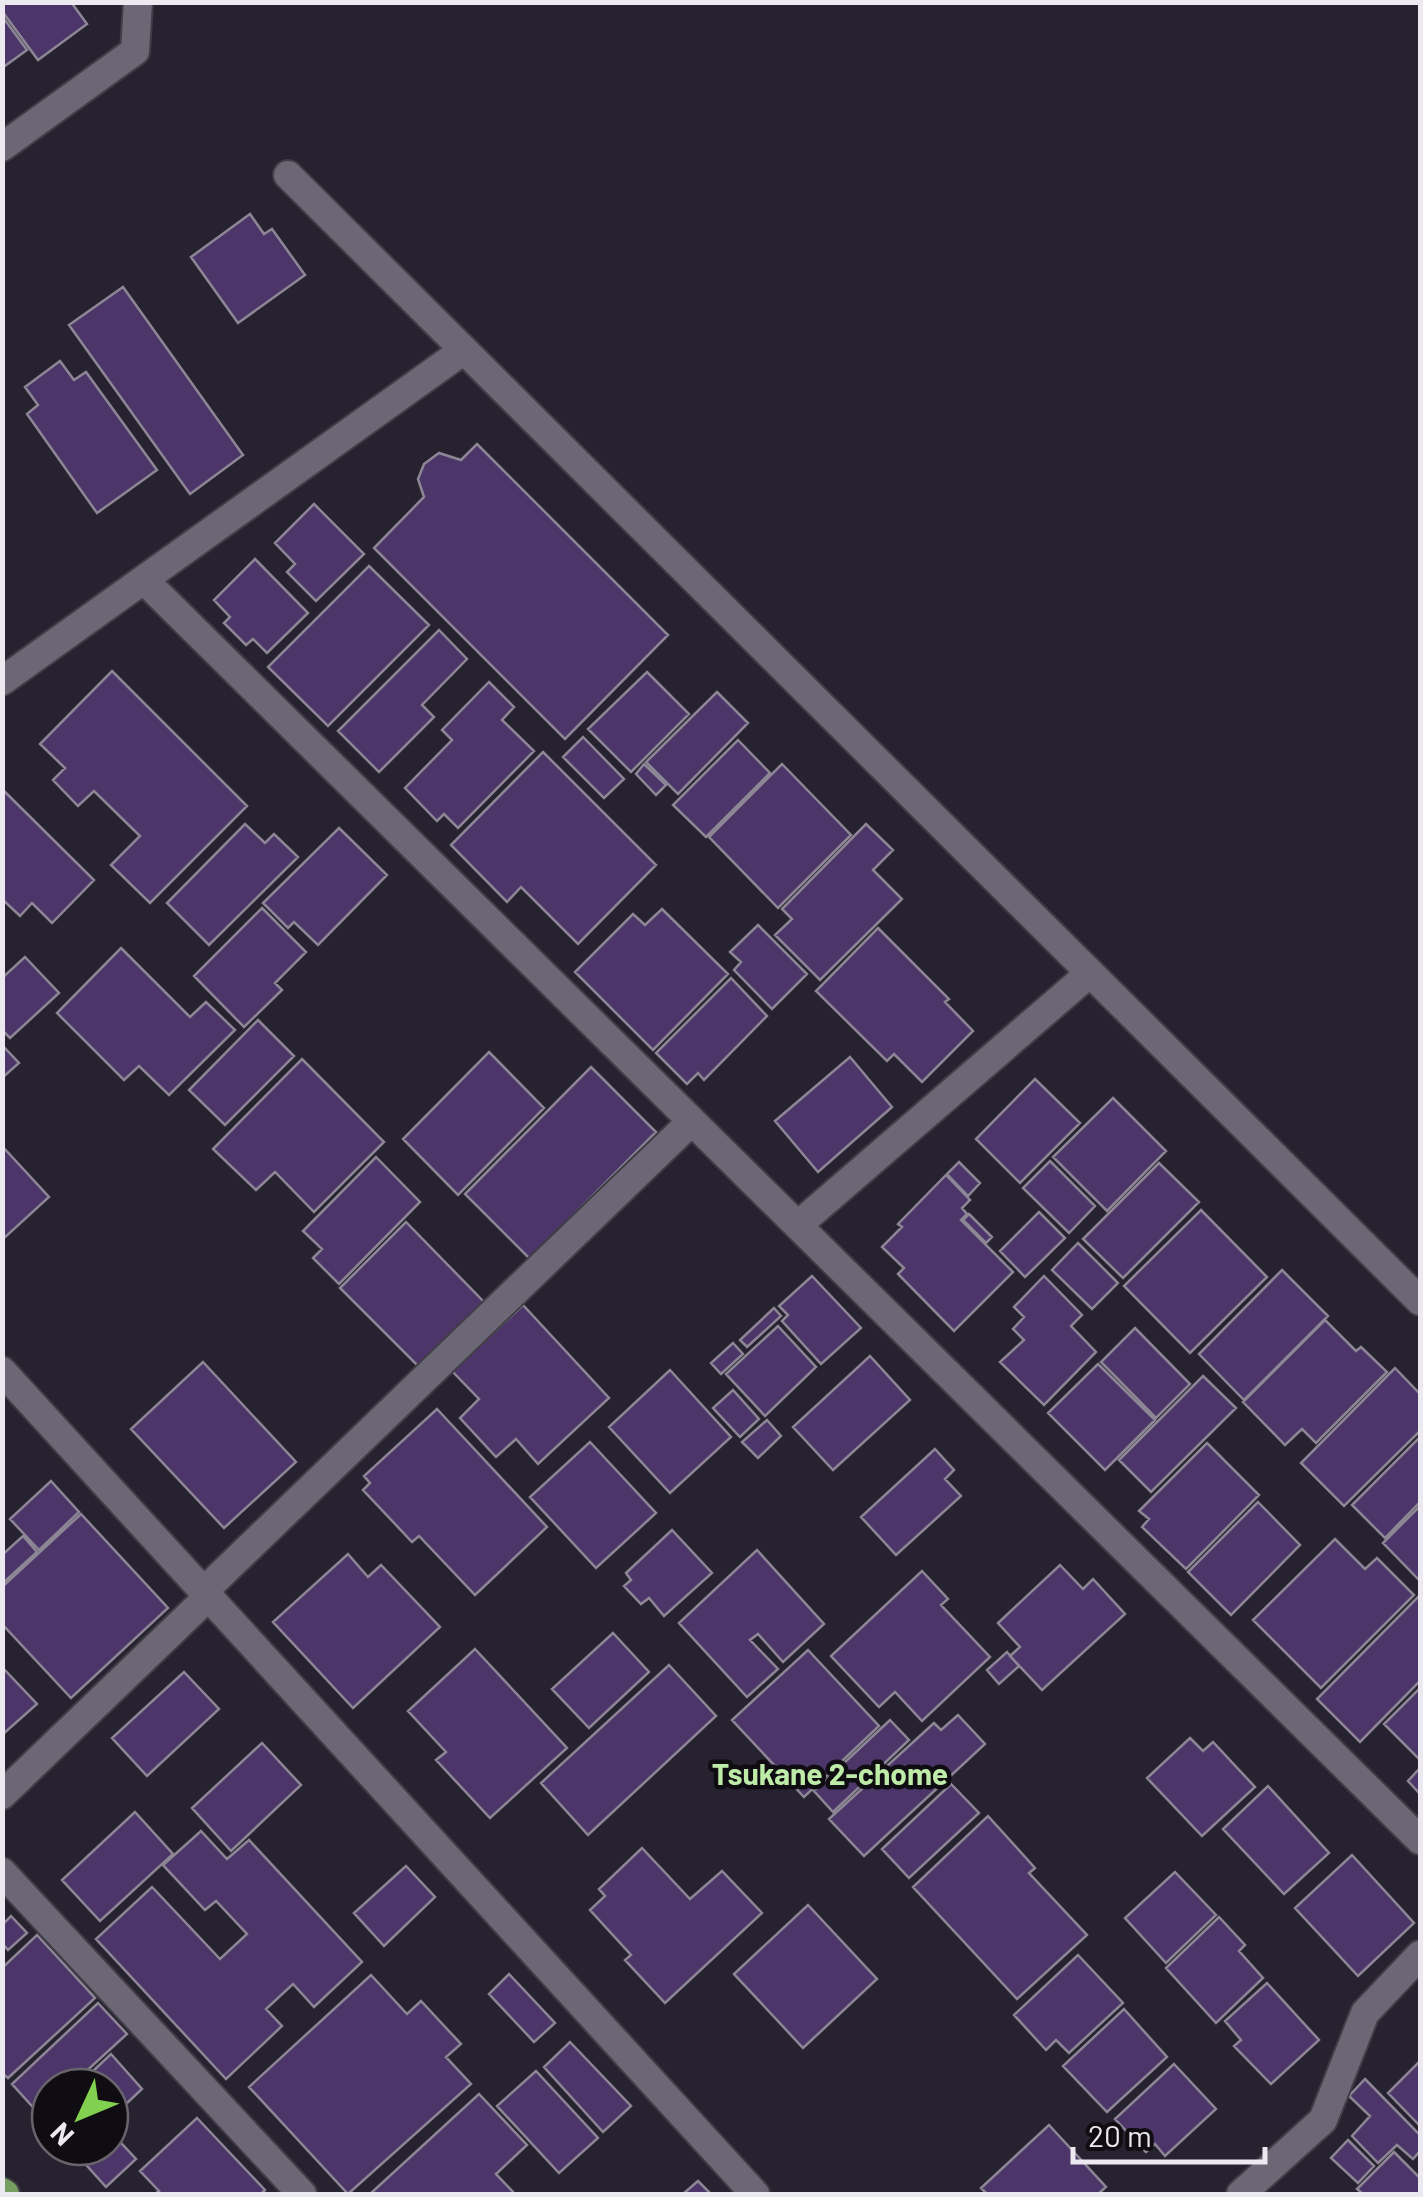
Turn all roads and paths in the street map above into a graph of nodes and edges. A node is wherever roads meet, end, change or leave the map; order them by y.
1 (138, 2) edge
2 (2, 147) edge
3 (288, 176) dead end
4 (464, 350) junction
5 (144, 580) junction
6 (2, 681) edge
7 (1090, 973) junction
8 (692, 1121) junction
9 (798, 1225) junction
10 (1420, 1302) edge
11 (2, 1372) edge
12 (207, 1594) junction
13 (2, 1795) edge
14 (1420, 1840) edge
15 (2, 1872) edge
16 (1420, 1956) edge
17 (302, 2194) edge
18 (755, 2194) edge
19 (1241, 2194) edge

1 - 2 street
3 - 4 street
4 - 5 street
4 - 7 street
5 - 6 street
5 - 8 street
7 - 9 street
7 - 10 street
8 - 9 street
8 - 12 street
9 - 14 street
11 - 12 street
12 - 13 street
12 - 18 street
15 - 17 street
16 - 19 street

